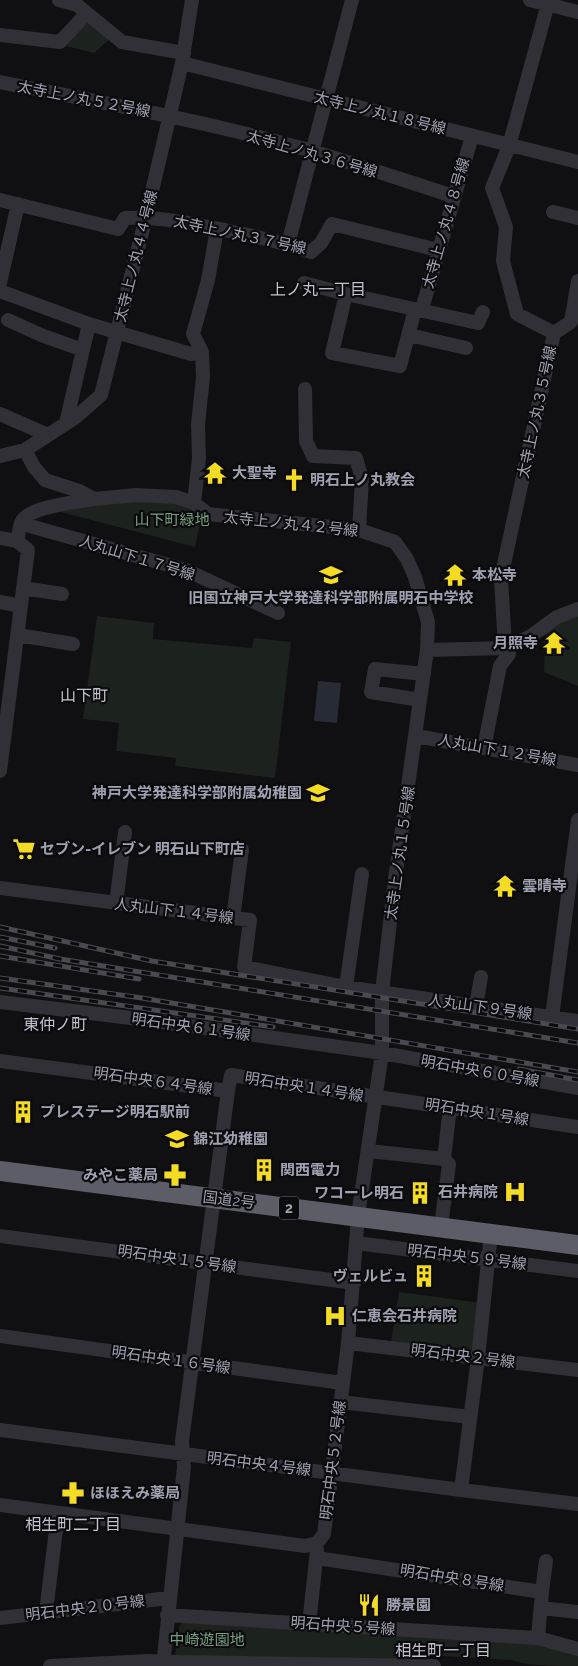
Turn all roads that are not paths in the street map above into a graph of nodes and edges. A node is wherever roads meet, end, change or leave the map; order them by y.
1 (60, 0) edge
2 (192, 0) edge
3 (352, 0) edge
4 (530, 0) edge
5 (548, 2) edge
6 (578, 12) edge
7 (87, 13) junction
8 (0, 35) edge
9 (183, 58) junction
10 (0, 82) edge
11 (327, 99) junction
12 (169, 115) junction
13 (472, 136) junction
14 (509, 146) junction
15 (311, 151) junction
16 (578, 162) edge
17 (453, 196) junction
18 (0, 200) edge
19 (18, 204) junction
20 (553, 212) dead end
21 (146, 217) junction
22 (578, 218) edge
23 (217, 229) junction
24 (288, 244) junction
25 (438, 250) junction
26 (578, 281) edge
27 (0, 283) edge
28 (304, 283) dead end
29 (0, 291) edge
30 (346, 294) junction
31 (418, 309) junction
32 (483, 312) dead end
33 (8, 320) dead end
34 (88, 324) junction
35 (116, 334) junction
36 (554, 334) junction
37 (409, 335) junction
38 (466, 348) dead end
39 (83, 350) junction
40 (202, 352) junction
41 (306, 389) dead end
42 (0, 414) edge
43 (66, 423) junction
44 (48, 435) junction
45 (25, 450) junction
46 (0, 456) edge
47 (94, 498) junction
48 (194, 503) junction
49 (22, 521) junction
50 (359, 530) junction
51 (0, 538) edge
52 (17, 540) junction
53 (24, 588) junction
54 (62, 594) dead end
55 (0, 602) edge
56 (22, 606) junction
57 (578, 609) edge
58 (278, 612) dead end
59 (18, 635) junction
60 (72, 644) dead end
61 (427, 650) junction
62 (507, 651) junction
63 (424, 674) junction
64 (420, 700) junction
65 (4, 713) edge
66 (416, 736) junction
67 (484, 748) junction
68 (578, 765) edge
69 (0, 771) edge
70 (578, 820) edge
71 (125, 832) dead end
72 (242, 850) dead end
73 (362, 874) dead end
74 (0, 888) edge
75 (116, 904) junction
76 (233, 918) junction
77 (481, 977) dead end
78 (346, 987) junction
79 (382, 992) junction
80 (0, 1002) edge
81 (476, 1006) junction
82 (552, 1017) junction
83 (578, 1021) edge
84 (382, 1053) junction
85 (0, 1061) edge
86 (578, 1088) edge
87 (228, 1091) junction
88 (376, 1098) junction
89 (450, 1108) junction
90 (578, 1127) edge
91 (369, 1151) junction
92 (444, 1159) junction
93 (0, 1171) edge
94 (213, 1198) junction
95 (358, 1216) junction
96 (441, 1227) junction
97 (491, 1234) junction
98 (0, 1236) edge
99 (356, 1243) junction
100 (578, 1245) edge
101 (488, 1259) junction
102 (206, 1263) junction
103 (578, 1271) edge
104 (354, 1283) junction
105 (0, 1336) edge
106 (348, 1343) junction
107 (478, 1358) junction
108 (191, 1363) junction
109 (578, 1370) edge
110 (342, 1383) junction
111 (340, 1402) junction
112 (470, 1417) junction
113 (0, 1430) edge
114 (183, 1454) junction
115 (331, 1472) junction
116 (461, 1490) junction
117 (578, 1504) edge
118 (0, 1505) edge
119 (58, 1512) junction
120 (177, 1530) junction
121 (317, 1543) junction
122 (316, 1558) junction
123 (546, 1561) dead end
124 (542, 1592) junction
125 (169, 1598) junction
126 (541, 1608) junction
127 (46, 1612) junction
128 (578, 1612) edge
129 (168, 1616) junction
130 (0, 1618) edge
131 (309, 1624) junction
132 (538, 1638) junction
133 (578, 1649) edge
134 (50, 1666) edge
135 (163, 1666) edge
136 (434, 1666) edge

1 - 7 street, 太寺上ノ丸１８号線
2 - 9 street, 太寺上ノ丸４４号線
3 - 11 street
4 - 5 street
5 - 6 street
5 - 14 street, 太寺上ノ丸３５号線
7 - 8 street
7 - 9 street, 太寺上ノ丸１８号線
9 - 11 street, 太寺上ノ丸１８号線
9 - 12 street, 太寺上ノ丸４４号線
10 - 12 street, 太寺上ノ丸５２号線
11 - 13 street, 太寺上ノ丸１８号線
11 - 15 street
12 - 15 street, 太寺上ノ丸３６号線
12 - 21 street, 太寺上ノ丸４４号線
13 - 14 street, 太寺上ノ丸１８号線
13 - 17 street, 太寺上ノ丸４８号線
14 - 16 street, 太寺上ノ丸１８号線
14 - 36 street, 太寺上ノ丸３５号線
15 - 17 street, 太寺上ノ丸３６号線
15 - 24 street
17 - 25 street, 太寺上ノ丸４８号線
18 - 19 street
19 - 21 street
19 - 27 street
20 - 22 street
21 - 23 street, 太寺上ノ丸３７号線
21 - 35 street, 太寺上ノ丸４４号線
23 - 24 street, 太寺上ノ丸３７号線
23 - 40 street
24 - 25 street, 太寺上ノ丸３７号線
25 - 31 street, 太寺上ノ丸４８号線
26 - 36 street
28 - 30 street
29 - 34 street
30 - 31 street
30 - 37 street, 太寺上ノ丸４８号線
31 - 32 street
31 - 37 street, 太寺上ノ丸４８号線
33 - 39 street
34 - 35 street
34 - 39 street
35 - 40 street
35 - 43 street, 太寺上ノ丸４４号線
36 - 62 street, 太寺上ノ丸３５号線
37 - 38 street
39 - 43 street
40 - 48 street
41 - 50 street
42 - 44 street
43 - 44 street, 太寺上ノ丸４４号線
44 - 45 street, 太寺上ノ丸４４号線
45 - 46 street, 太寺上ノ丸４４号線
45 - 47 street
47 - 48 street
47 - 49 street
48 - 50 street, 太寺上ノ丸４２号線
49 - 52 street
49 - 58 street, 人丸山下１７号線
50 - 61 street, 太寺上ノ丸４２号線
51 - 52 street
52 - 53 street
53 - 54 street
53 - 56 street
55 - 56 street
56 - 59 street
57 - 62 street
59 - 60 street
59 - 65 street
61 - 62 street
61 - 63 street, 太寺上ノ丸１５号線
62 - 67 street
63 - 64 street, 太寺上ノ丸１５号線
63 - 64 street
64 - 66 street, 太寺上ノ丸１５号線
65 - 69 street
66 - 67 street, 人丸山下１２号線
66 - 79 street, 太寺上ノ丸１５号線
67 - 68 street, 人丸山下１２号線
70 - 82 street
71 - 75 street
72 - 76 street
73 - 78 street
74 - 75 street, 人丸山下１４号線
75 - 76 street, 人丸山下１４号線
76 - 78 street, 人丸山下１４号線
77 - 81 street
78 - 79 street, 人丸山下１４号線
79 - 81 street, 人丸山下９号線
79 - 84 street, 太寺上ノ丸１５号線
80 - 84 street, 明石中央６１号線
81 - 82 street, 人丸山下９号線
82 - 83 street, 人丸山下９号線
84 - 86 street, 明石中央６０号線
84 - 88 street, 太寺上ノ丸１５号線
85 - 87 street, 明石中央６４号線
87 - 88 street, 明石中央１４号線
87 - 94 street, 明石中央６４号線
88 - 89 street, 明石中央１号線
88 - 91 street, 太寺上ノ丸１５号線
89 - 90 street, 明石中央１号線
89 - 92 street
91 - 92 street
91 - 95 street, 太寺上ノ丸１５号線
92 - 96 street
93 - 94 highway, 国道2号 / 2
94 - 95 highway, 国道2号 / 2
94 - 102 street, 明石中央６４号線
95 - 96 highway, 国道2号 / 2
95 - 99 street, 明石中央５２号線
96 - 97 highway, 国道2号 / 2
97 - 100 highway, 国道2号 / 2
97 - 101 street
98 - 102 street, 明石中央１５号線
99 - 101 street, 明石中央５９号線
99 - 104 street, 明石中央５２号線
101 - 103 street, 明石中央５９号線
101 - 107 street
102 - 104 street, 明石中央１５号線
102 - 108 street, 明石中央６４号線
104 - 106 street, 明石中央５２号線
105 - 108 street, 明石中央１６号線
106 - 107 street, 明石中央２号線
106 - 110 street, 明石中央５２号線
107 - 109 street, 明石中央２号線
107 - 112 street
108 - 110 street, 明石中央１６号線
108 - 114 street, 明石中央６４号線
110 - 111 street, 明石中央５２号線
111 - 112 street
111 - 115 street, 明石中央５２号線
112 - 116 street
113 - 114 street, 明石中央４号線
114 - 115 street, 明石中央４号線
114 - 120 street, 明石中央６４号線
115 - 116 street, 明石中央４号線
115 - 121 street, 明石中央５２号線
116 - 117 street, 明石中央４号線
118 - 119 street
119 - 120 street
119 - 127 street
120 - 121 street
120 - 125 street
121 - 122 street, 明石中央５２号線
122 - 124 street, 明石中央８号線
122 - 131 street, 明石中央５２号線
123 - 124 street
124 - 126 street
125 - 127 street, 明石中央２０号線
125 - 129 street
126 - 128 street
126 - 132 street
127 - 130 street, 明石中央２０号線
129 - 131 street, 明石中央５号線
129 - 135 street
131 - 132 street, 明石中央５号線
132 - 133 street, 明石中央５号線
134 - 136 street, bridge

